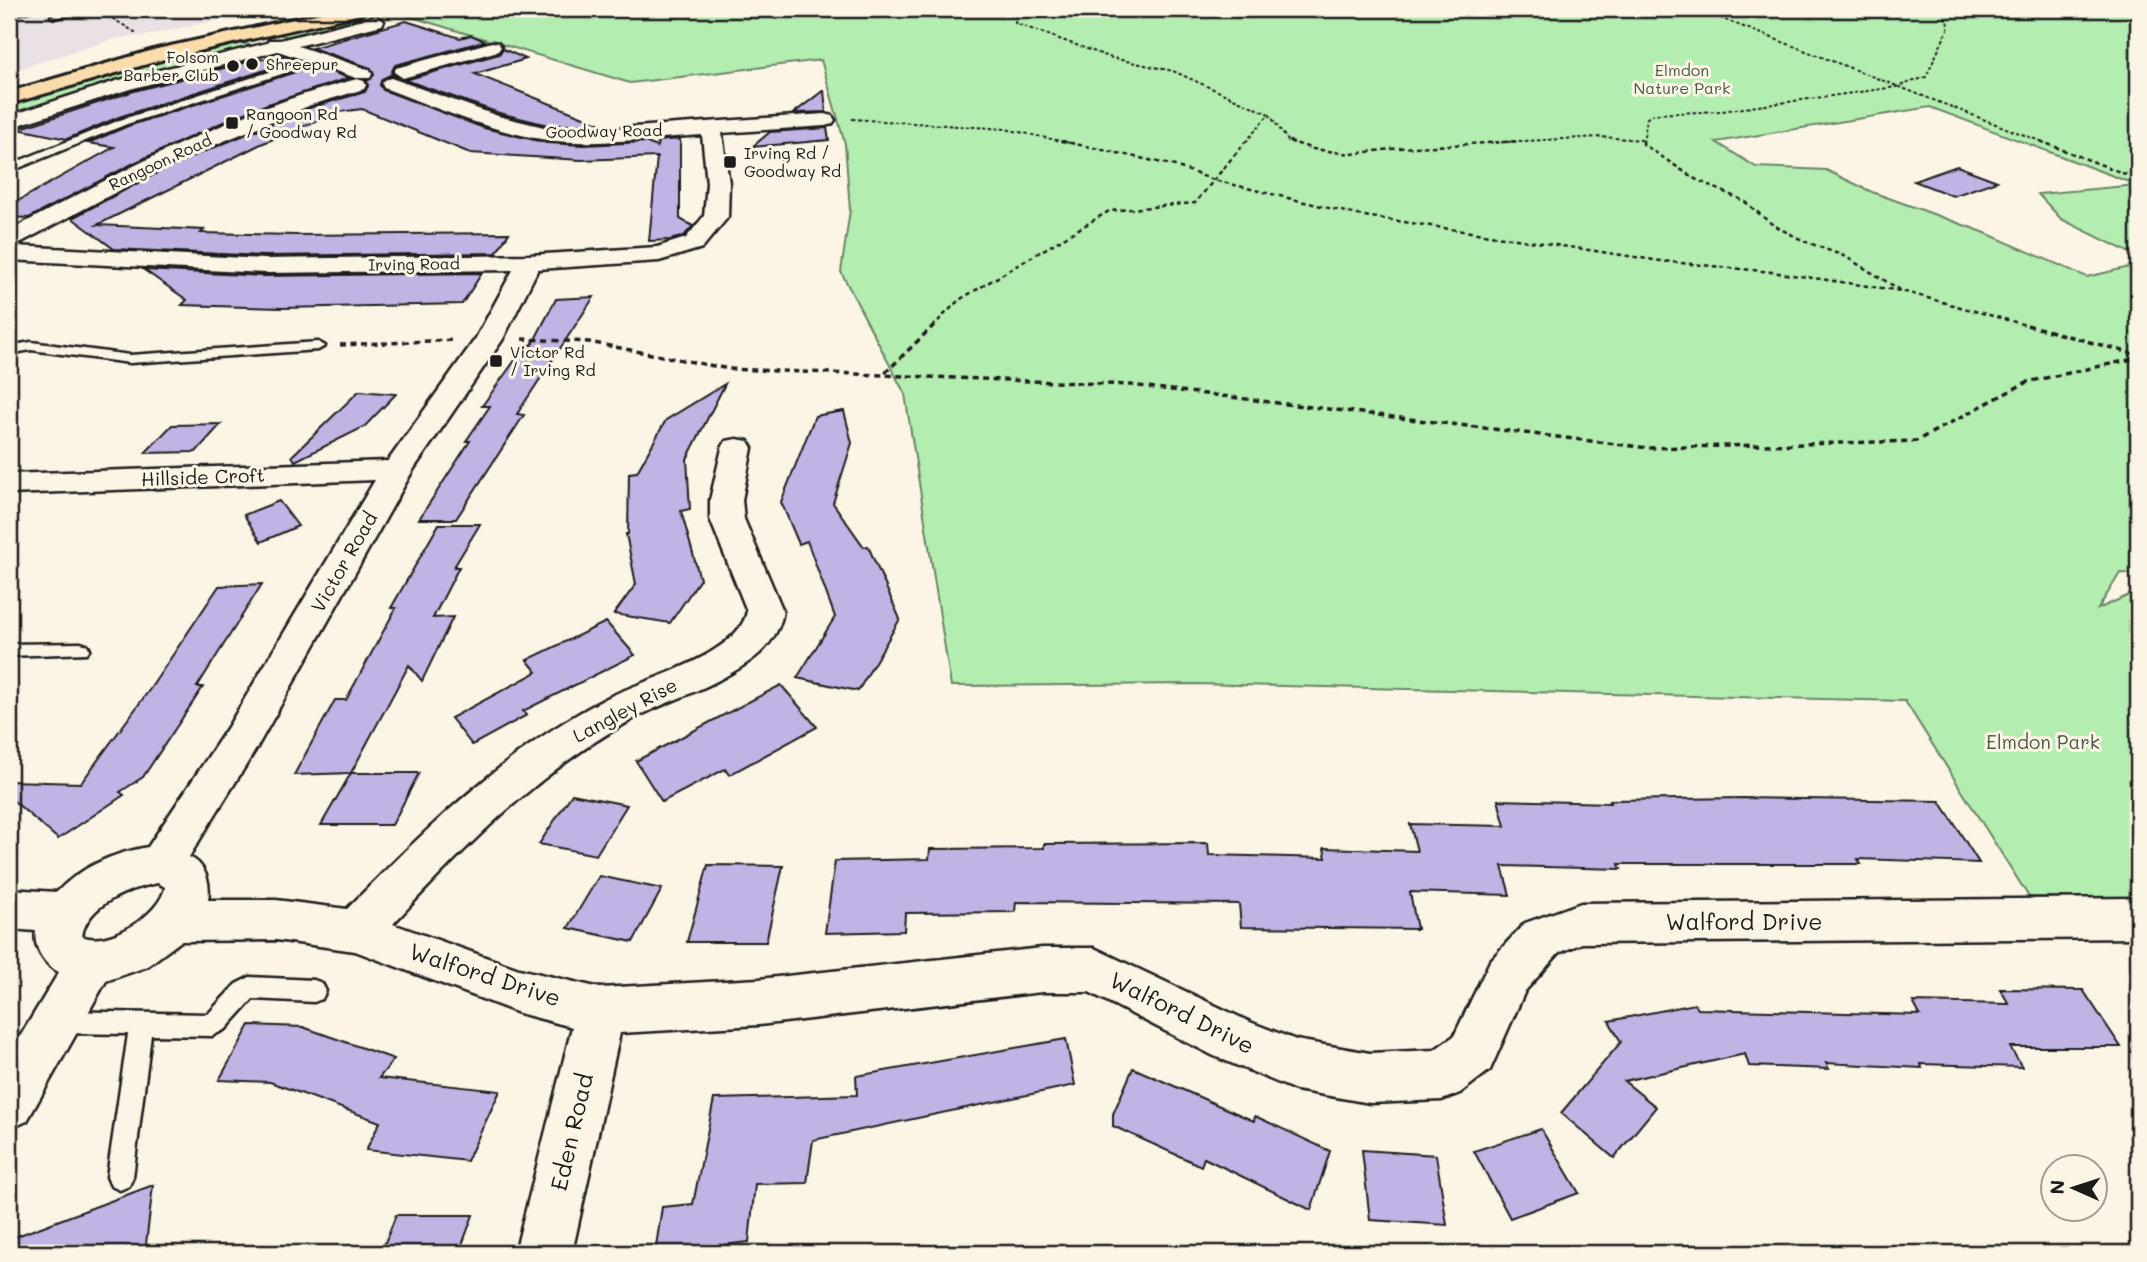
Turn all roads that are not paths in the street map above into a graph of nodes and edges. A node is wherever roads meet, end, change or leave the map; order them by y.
1 (32, 9) edge
2 (310, 9) edge
3 (361, 9) edge
4 (72, 12) dead end
5 (10, 14) edge
6 (55, 16) dead end
7 (376, 21) dead end
8 (244, 34) junction
9 (278, 45) junction
10 (492, 47) dead end
11 (319, 59) junction
12 (397, 78) junction
13 (360, 80) junction
14 (9, 86) edge
15 (9, 98) edge
16 (825, 120) road end
17 (9, 122) edge
18 (711, 128) junction
19 (9, 169) edge
20 (9, 240) edge
21 (9, 253) edge
22 (529, 262) junction
23 (318, 346) road end
24 (9, 350) edge
25 (737, 448) dead end
26 (397, 470) junction
27 (9, 484) edge
28 (81, 649) dead end
29 (9, 650) edge
30 (161, 864) junction
31 (9, 909) edge
32 (68, 913) junction
33 (2133, 918) edge
34 (173, 921) junction
35 (356, 931) junction
36 (91, 962) junction
37 (314, 991) dead end
38 (600, 1011) junction
39 (56, 1022) junction
40 (141, 1023) junction
41 (9, 1103) edge
42 (120, 1177) dead end
43 (544, 1253) edge

1 - 5 lane
2 - 14 highway
3 - 8 highway
4 - 6 lane
7 - 9 street
8 - 9 street
8 - 15 highway
9 - 11 street
9 - 17 street
10 - 12 street
11 - 13 street
11 - 19 lane
12 - 13 street
12 - 18 street, Goodway Road
13 - 20 street, Rangoon Road
16 - 18 street, Goodway Road
18 - 22 street, Irving Road
21 - 22 street, Irving Road
22 - 26 street, Victor Road
23 - 24 lane
25 - 35 street, Langley Rise
26 - 27 street, Hillside Croft
26 - 30 street, Victor Road
28 - 29 lane
30 - 32 street
30 - 34 street
31 - 32 street
32 - 36 street
33 - 38 street, Walford Drive
34 - 35 street, Walford Drive
34 - 36 street
35 - 38 street, Walford Drive
36 - 39 street
37 - 40 lane
38 - 43 street, Eden Road
39 - 40 lane
39 - 41 street
40 - 42 lane

